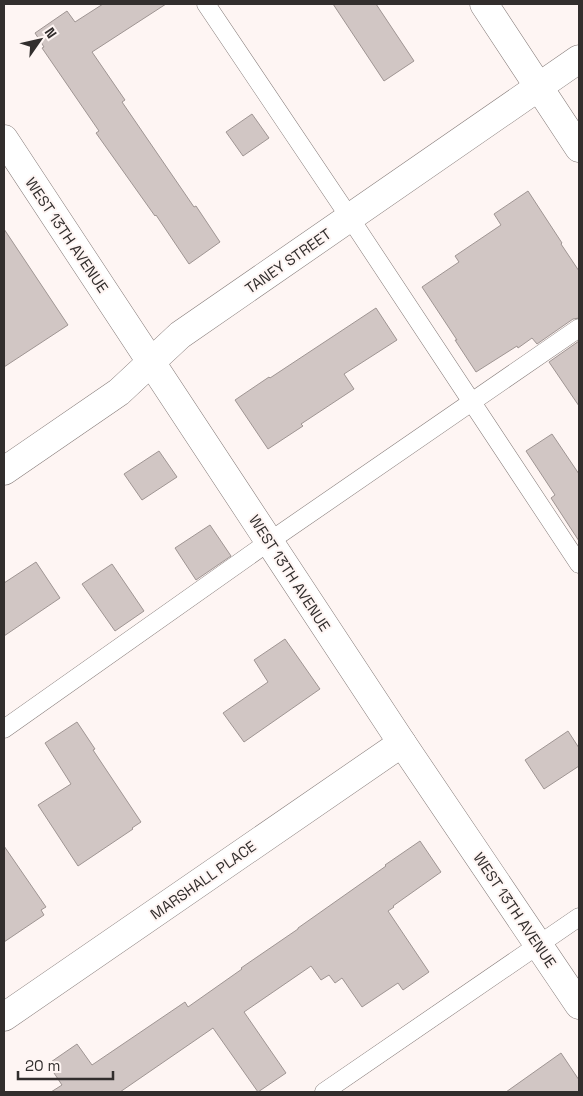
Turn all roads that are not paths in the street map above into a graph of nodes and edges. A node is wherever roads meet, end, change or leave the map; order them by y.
1 (206, 4) edge
2 (484, 4) edge
3 (579, 59) edge
4 (539, 87) junction
5 (579, 148) edge
6 (8, 153) edge
7 (350, 218) junction
8 (579, 328) edge
9 (151, 362) junction
10 (472, 402) junction
11 (4, 471) edge
12 (270, 542) junction
13 (579, 564) edge
14 (4, 728) edge
15 (402, 743) junction
16 (579, 917) edge
17 (539, 945) junction
18 (579, 1005) edge
19 (4, 1017) edge
20 (324, 1092) edge

1 - 7 lane
2 - 4 street
3 - 4 street, TANEY STREET
4 - 5 street
4 - 7 street, TANEY STREET
6 - 9 street, WEST 13TH AVENUE
7 - 9 street, TANEY STREET
7 - 10 lane
8 - 10 lane
9 - 11 street, TANEY STREET
9 - 12 street, WEST 13TH AVENUE
10 - 12 lane
10 - 13 lane
12 - 14 lane
12 - 15 street, WEST 13TH AVENUE
15 - 17 street, WEST 13TH AVENUE
15 - 19 street, MARSHALL PLACE
16 - 17 lane
17 - 18 street, WEST 13TH AVENUE
17 - 20 lane

